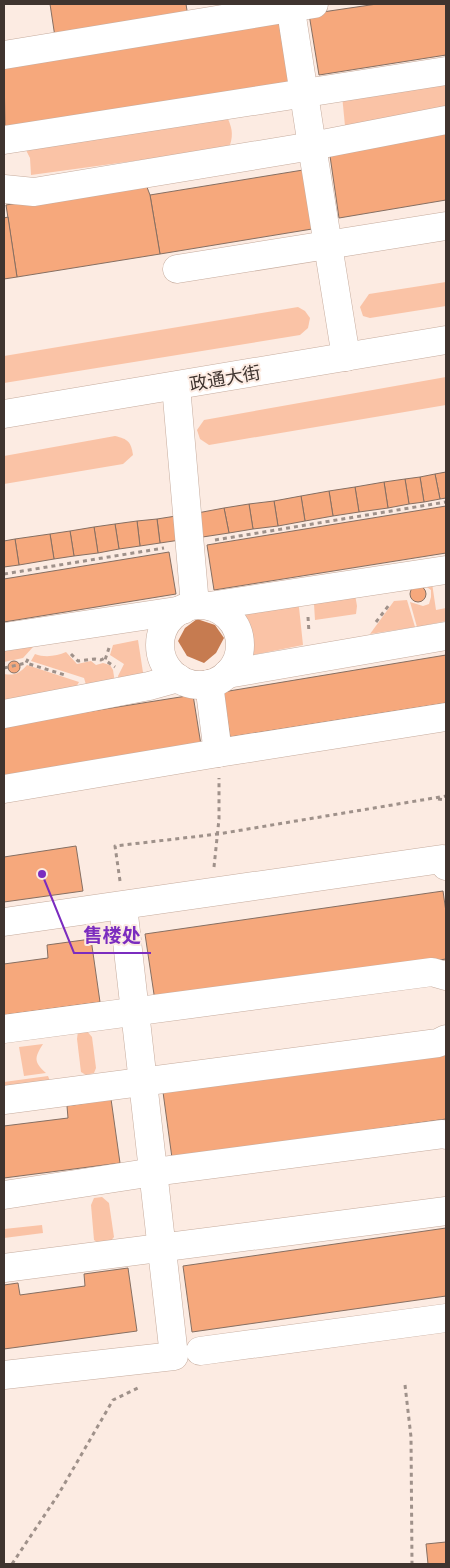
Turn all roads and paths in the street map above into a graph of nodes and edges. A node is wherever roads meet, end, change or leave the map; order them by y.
1 (298, 5) edge
2 (4, 55) edge
3 (446, 71) edge
4 (305, 93) junction
5 (446, 120) edge
6 (4, 140) edge
7 (312, 146) junction
8 (4, 189) edge
9 (446, 226) edge
10 (328, 246) junction
11 (176, 269) dead end
12 (446, 340) edge
13 (346, 357) junction
14 (176, 386) junction
15 (4, 414) edge
16 (446, 502) edge
17 (190, 544) junction
18 (446, 570) edge
19 (4, 574) edge
20 (395, 578) junction
21 (306, 591) junction
22 (195, 607) junction
23 (446, 636) edge
24 (4, 637) edge
25 (370, 650) junction
26 (69, 651) dead end
27 (30, 656) dead end
28 (105, 658) dead end
29 (312, 660) junction
30 (26, 663) junction
31 (4, 668) edge
32 (178, 678) junction
33 (218, 679) junction
34 (84, 698) junction
35 (4, 714) edge
36 (446, 716) edge
37 (218, 753) junction
38 (4, 789) edge
39 (446, 796) edge
40 (435, 798) junction
41 (446, 800) edge
42 (218, 834) junction
43 (446, 866) edge
44 (211, 893) junction
45 (123, 906) junction
46 (4, 922) edge
47 (446, 976) edge
48 (135, 1012) junction
49 (4, 1029) edge
50 (446, 1039) edge
51 (143, 1083) junction
52 (4, 1100) edge
53 (446, 1135) edge
54 (154, 1172) junction
55 (4, 1195) edge
56 (446, 1211) edge
57 (162, 1248) junction
58 (4, 1268) edge
59 (446, 1318) edge
60 (200, 1351) dead end
61 (157, 1358) junction
62 (4, 1375) edge
63 (405, 1385) dead end
64 (12, 1564) edge
65 (412, 1564) edge

1 - 2 street
1 - 4 street
3 - 4 street
4 - 6 street
4 - 7 street
5 - 7 street
7 - 8 street
7 - 10 street
9 - 10 street
10 - 11 street
10 - 13 street
12 - 13 street, 政通大街
13 - 14 street, 政通大街
14 - 15 street, 政通大街
14 - 17 street
16 - 17 path
17 - 19 path
17 - 22 street
18 - 20 street
20 - 21 street
20 - 25 path
21 - 22 street
21 - 29 path
22 - 24 street
22 - 32 street
22 - 33 street
23 - 25 street
25 - 29 street
26 - 28 path
27 - 30 path
29 - 33 street
30 - 31 path
30 - 34 path
32 - 33 street
32 - 34 street
33 - 37 street
34 - 35 street
36 - 37 street
37 - 38 street
37 - 42 path
39 - 40 path
40 - 41 path
40 - 42 path
42 - 44 path
42 - 45 path
43 - 44 street
44 - 45 street
45 - 46 street
45 - 48 street
47 - 48 street
48 - 49 street
48 - 51 street
50 - 51 street
51 - 52 street
51 - 54 street
53 - 54 street
54 - 55 street
54 - 57 street
56 - 57 street
57 - 58 street
57 - 61 street
59 - 60 street
61 - 62 street
61 - 64 path
63 - 65 path

